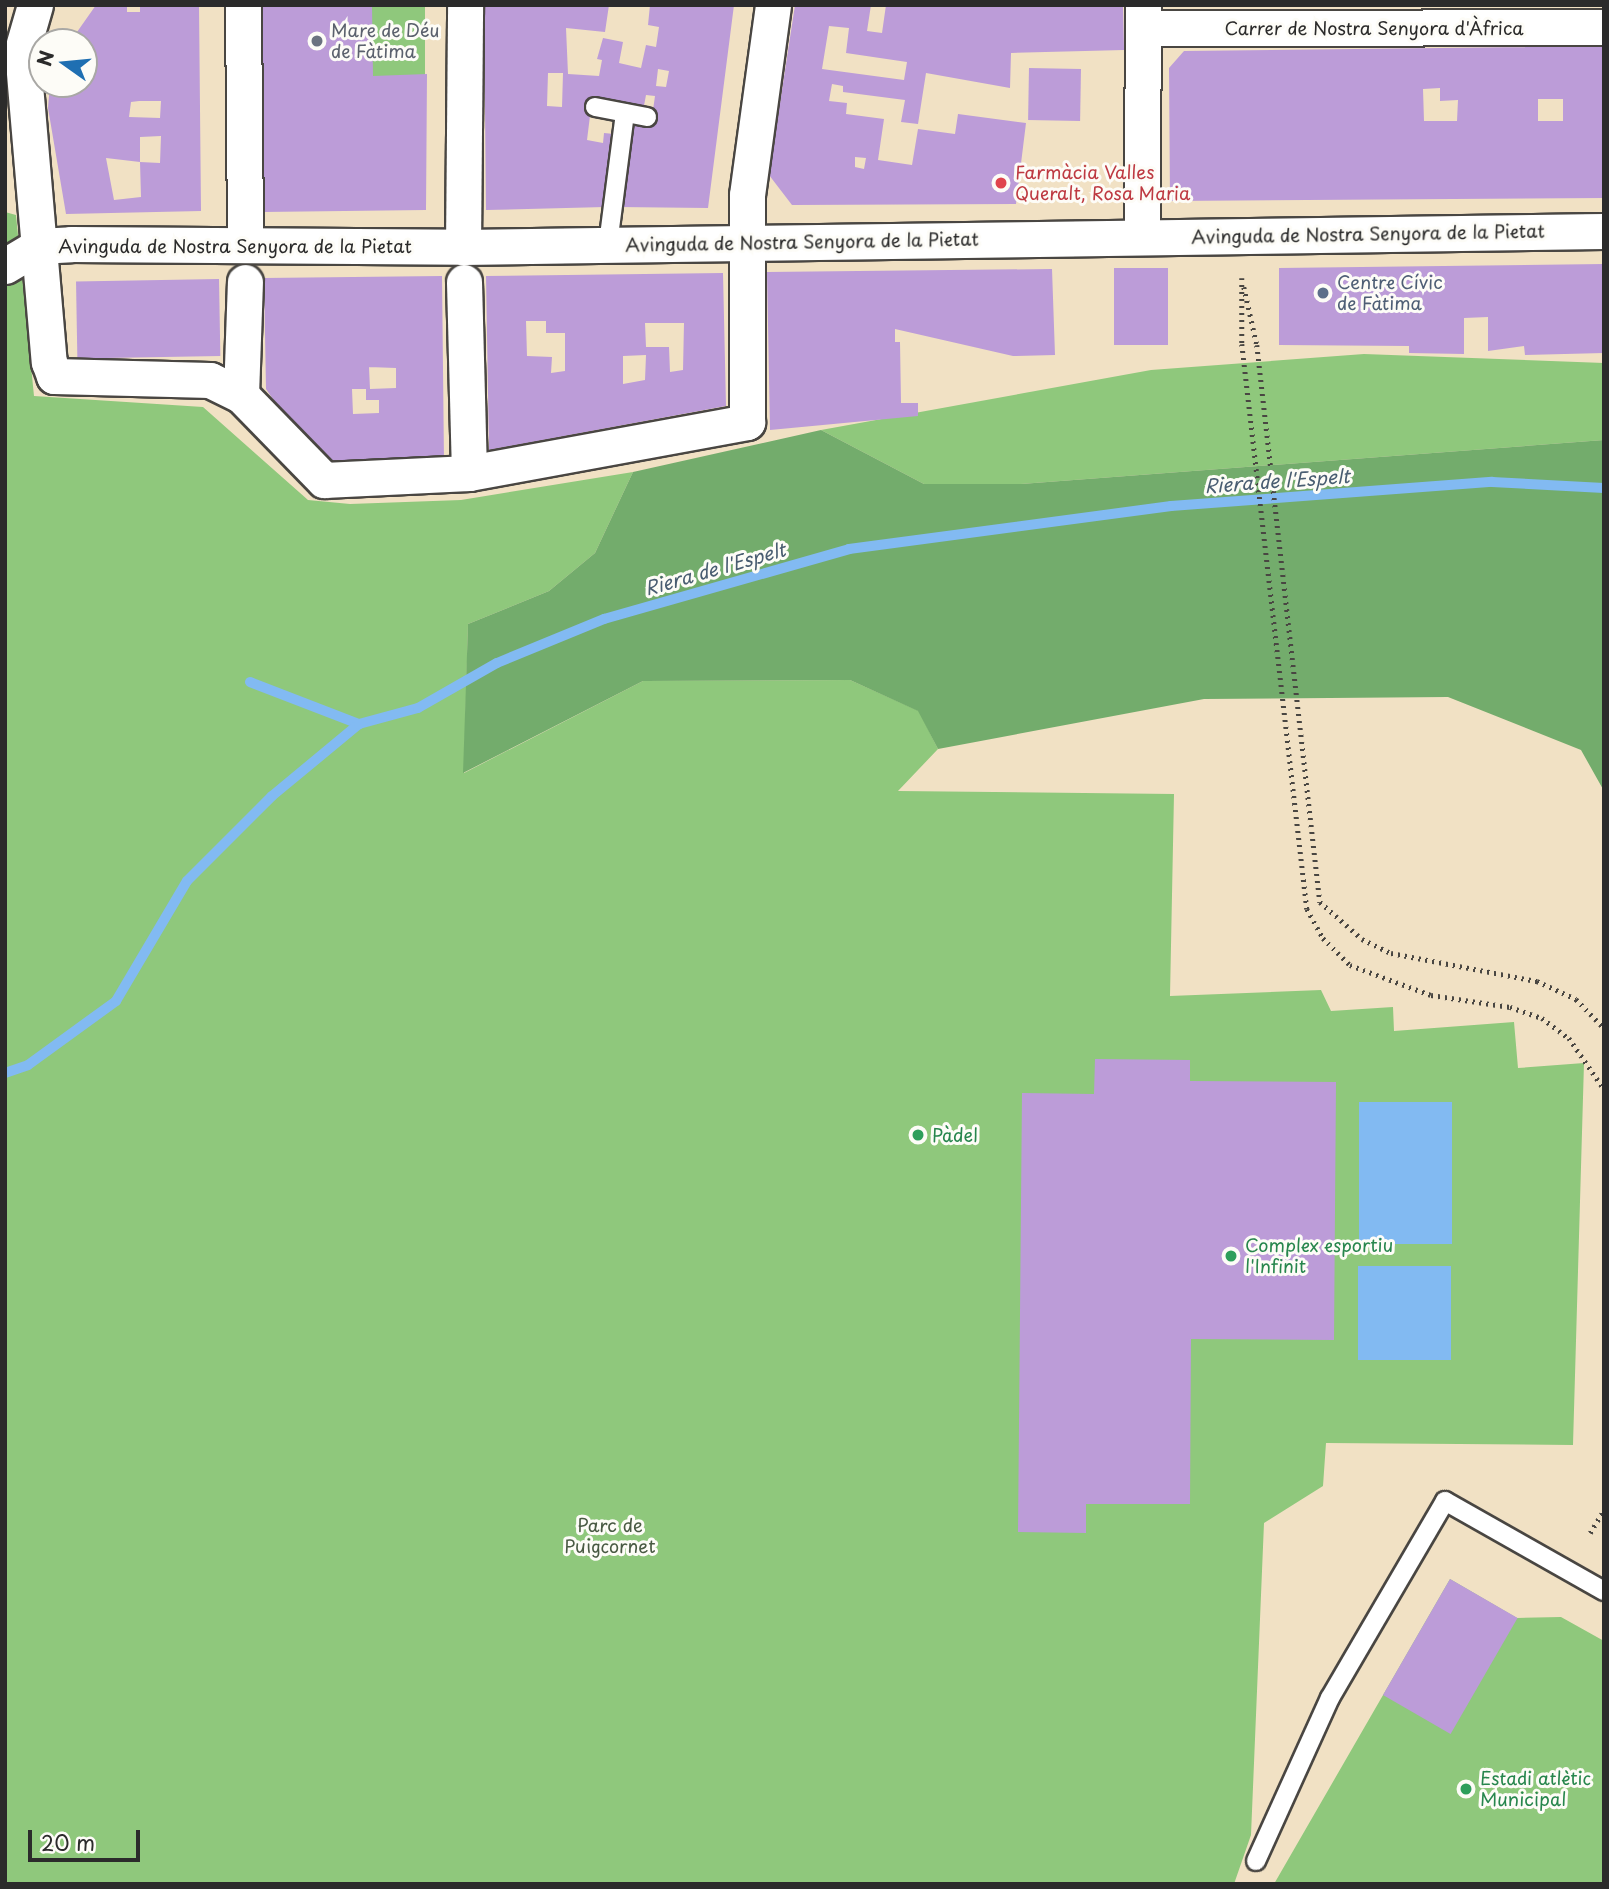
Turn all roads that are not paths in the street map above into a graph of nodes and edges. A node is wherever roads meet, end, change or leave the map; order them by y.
1 (35, 5) edge
2 (243, 5) edge
3 (465, 5) edge
4 (772, 5) edge
5 (1143, 17) edge
6 (1485, 17) edge
7 (1604, 27) edge
8 (595, 107) dead end
9 (625, 113) junction
10 (647, 117) dead end
11 (1604, 231) edge
12 (1142, 237) junction
13 (245, 243) junction
14 (749, 243) junction
15 (608, 244) junction
16 (38, 246) junction
17 (463, 247) junction
18 (5, 266) edge
19 (245, 282) dead end
20 (464, 282) dead end
21 (241, 395) junction
22 (469, 473) junction
23 (1604, 1591) edge
24 (1256, 1861) dead end

1 - 16 street
2 - 13 street
3 - 17 street
4 - 14 street
5 - 6 street, Carrer de Nostra Senyora d'Àfrica
5 - 12 street
6 - 7 street, Carrer de Nostra Senyora d'Àfrica
8 - 9 lane
9 - 10 lane
9 - 15 lane
11 - 12 street, Avinguda de Nostra Senyora de la Pietat
12 - 14 street, Avinguda de Nostra Senyora de la Pietat
13 - 16 street, Avinguda de Nostra Senyora de la Pietat
13 - 17 street, Avinguda de Nostra Senyora de la Pietat
14 - 15 street, Avinguda de Nostra Senyora de la Pietat
14 - 22 street
15 - 17 street, Avinguda de Nostra Senyora de la Pietat
16 - 18 street, Avinguda de Nostra Senyora de la Pietat
16 - 21 street
19 - 21 street
20 - 22 street
21 - 22 street
23 - 24 lane

